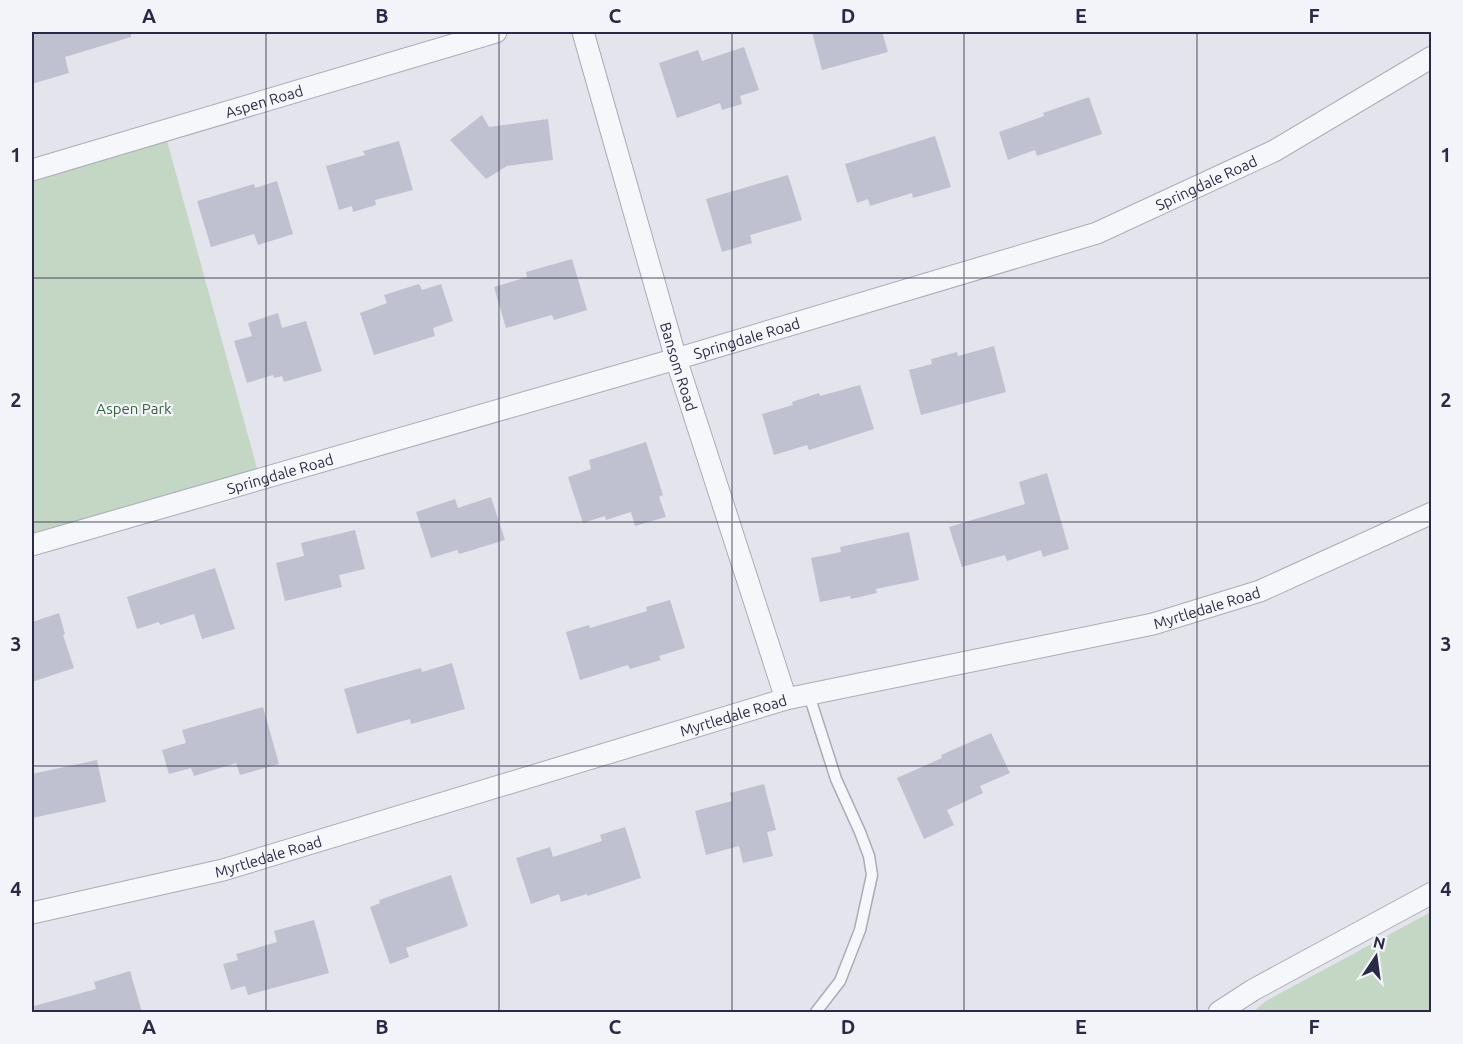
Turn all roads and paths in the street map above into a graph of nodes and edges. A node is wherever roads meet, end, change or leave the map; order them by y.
1 (496, 32) edge
2 (583, 32) edge
3 (1431, 57) edge
4 (32, 170) edge
5 (676, 359) junction
6 (1431, 513) edge
7 (32, 545) edge
8 (809, 695) junction
9 (786, 699) junction
10 (1431, 893) edge
11 (32, 913) edge
12 (816, 1012) edge
13 (1219, 1012) edge

1 - 4 street, Aspen Road
2 - 5 street, Bansom Road
3 - 5 street, Springdale Road
5 - 7 street, Springdale Road
5 - 9 street, Bansom Road
6 - 8 street, Myrtledale Road
8 - 9 street, Myrtledale Road
8 - 12 lane
9 - 11 street, Myrtledale Road
10 - 13 street

